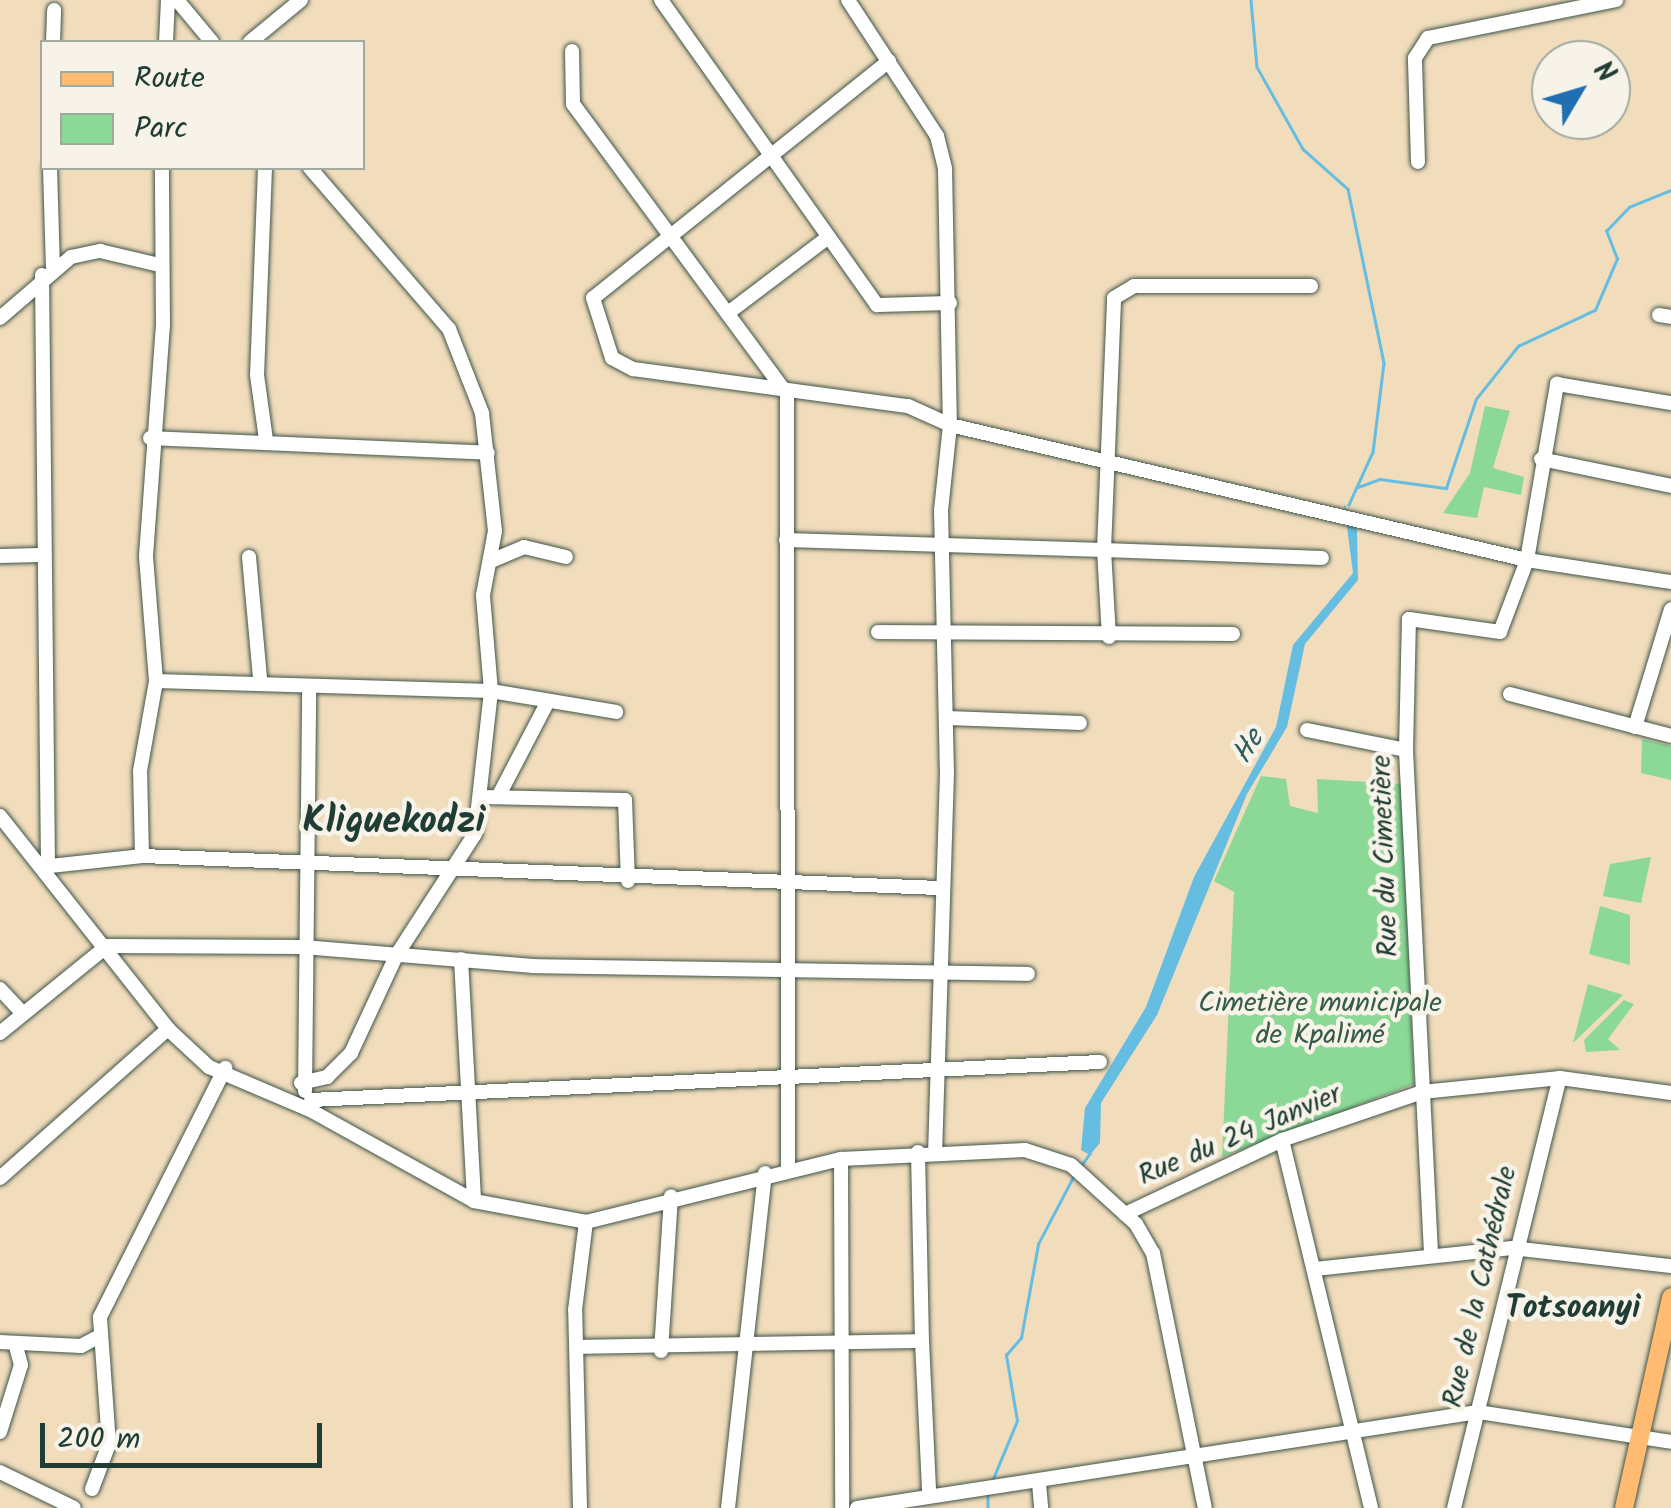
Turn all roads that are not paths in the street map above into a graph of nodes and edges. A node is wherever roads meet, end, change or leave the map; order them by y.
1 (168, 0) edge
2 (177, 0) edge
3 (301, 0) edge
4 (848, 0) edge
5 (1616, 0) edge
6 (663, 2) edge
7 (54, 10) dead end
8 (53, 40) edge
9 (166, 40) edge
10 (210, 40) edge
11 (252, 40) edge
12 (572, 51) dead end
13 (889, 61) junction
14 (772, 162) junction
15 (1418, 162) dead end
16 (50, 170) edge
17 (162, 170) edge
18 (264, 170) edge
19 (312, 170) edge
20 (670, 238) junction
21 (827, 238) junction
22 (159, 265) junction
23 (47, 271) junction
24 (1311, 286) dead end
25 (950, 303) junction
26 (728, 314) junction
27 (0, 318) edge
28 (787, 394) junction
29 (1671, 403) edge
30 (950, 426) junction
31 (150, 438) junction
32 (266, 440) junction
33 (488, 452) junction
34 (1541, 459) junction
35 (1110, 464) junction
36 (1671, 486) edge
37 (786, 540) junction
38 (942, 548) junction
39 (1104, 550) junction
40 (41, 555) junction
41 (0, 556) edge
42 (249, 557) dead end
43 (566, 557) dead end
44 (1322, 558) dead end
45 (1527, 560) junction
46 (491, 561) junction
47 (1671, 582) edge
48 (1671, 609) edge
49 (944, 631) junction
50 (878, 632) dead end
51 (1233, 634) dead end
52 (1109, 637) junction
53 (260, 678) junction
54 (156, 681) junction
55 (309, 686) junction
56 (491, 691) junction
57 (1510, 694) dead end
58 (546, 705) junction
59 (616, 712) dead end
60 (948, 718) junction
61 (1080, 723) dead end
62 (1635, 728) junction
63 (1308, 730) dead end
64 (1671, 736) edge
65 (1406, 750) junction
66 (490, 797) junction
67 (0, 816) edge
68 (142, 856) junction
69 (306, 865) junction
70 (44, 867) junction
71 (449, 874) junction
72 (628, 880) junction
73 (784, 887) junction
74 (940, 888) junction
75 (107, 946) junction
76 (302, 947) junction
77 (396, 956) junction
78 (460, 959) junction
79 (941, 969) junction
80 (781, 972) junction
81 (1028, 974) dead end
82 (0, 989) edge
83 (22, 1013) junction
84 (168, 1029) junction
85 (0, 1033) edge
86 (1100, 1062) dead end
87 (224, 1068) junction
88 (943, 1070) junction
89 (784, 1076) junction
90 (1560, 1078) junction
91 (301, 1083) junction
92 (464, 1086) junction
93 (1422, 1092) junction
94 (1671, 1092) edge
95 (311, 1105) junction
96 (1282, 1140) junction
97 (918, 1152) junction
98 (935, 1152) junction
99 (841, 1159) junction
100 (788, 1167) junction
101 (765, 1173) junction
102 (0, 1178) edge
103 (671, 1196) junction
104 (474, 1201) junction
105 (1125, 1214) junction
106 (586, 1222) junction
107 (1512, 1248) junction
108 (1430, 1252) junction
109 (1671, 1266) edge
110 (1315, 1269) junction
111 (1671, 1298) edge
112 (100, 1336) junction
113 (922, 1341) junction
114 (748, 1343) junction
115 (8, 1344) edge
116 (578, 1347) junction
117 (843, 1347) junction
118 (661, 1351) junction
119 (1478, 1412) junction
120 (1350, 1431) junction
121 (0, 1432) edge
122 (1638, 1436) junction
123 (1671, 1442) edge
124 (1197, 1457) junction
125 (0, 1472) edge
126 (1038, 1483) junction
127 (92, 1489) dead end
128 (929, 1492) junction
129 (74, 1508) edge
130 (580, 1508) edge
131 (728, 1508) edge
132 (842, 1508) edge
133 (858, 1508) edge
134 (1041, 1508) edge
135 (1205, 1508) edge
136 (1371, 1508) edge
137 (1454, 1508) edge
138 (1624, 1508) edge

1 - 9 street
2 - 10 street
3 - 11 street
4 - 13 street
5 - 15 street
6 - 14 street
7 - 8 street
12 - 20 street
13 - 14 street
13 - 25 street
14 - 20 street
14 - 21 street
16 - 23 street
17 - 22 street
18 - 32 street
19 - 33 street
20 - 26 street
20 - 28 street
21 - 25 street
21 - 26 street
22 - 23 street
22 - 31 street
23 - 27 street
23 - 40 street
24 - 35 street
25 - 30 street
26 - 28 street
28 - 30 street
28 - 37 street
29 - 34 street
30 - 35 street
30 - 38 street
31 - 32 street
31 - 54 street
32 - 33 street
33 - 46 street
34 - 36 street
34 - 45 street
35 - 39 street
35 - 45 street
37 - 38 street
37 - 73 street
38 - 39 street
38 - 49 street
39 - 44 street
39 - 52 street
40 - 41 street
40 - 70 street
42 - 53 street
43 - 46 street
45 - 47 street
45 - 65 street, Rue du Cimetière
46 - 56 street
48 - 62 street
49 - 50 street
49 - 52 street
49 - 60 street
51 - 52 street
53 - 54 street
53 - 55 street
54 - 68 street
55 - 56 street
55 - 69 street
56 - 58 street
56 - 66 street
57 - 62 street
58 - 59 street
58 - 66 street
60 - 61 street
60 - 74 street
62 - 64 street
63 - 65 street
65 - 93 street, Rue du Cimetière
66 - 71 street
66 - 72 street
67 - 70 street
68 - 69 street
68 - 70 street
69 - 71 street
69 - 76 street
70 - 75 street
71 - 72 street
71 - 77 street
72 - 73 street
73 - 74 street
73 - 80 street
74 - 79 street
75 - 76 street
75 - 83 street
75 - 84 street
76 - 77 street
76 - 91 street
77 - 78 street
77 - 91 street
78 - 80 street
78 - 92 street
79 - 80 street
79 - 81 street
79 - 88 street
80 - 89 street
82 - 83 street
83 - 85 street
84 - 87 street
84 - 102 street
86 - 88 street
87 - 95 street
87 - 112 street
88 - 89 street
88 - 98 street
89 - 92 street
89 - 100 street
90 - 93 street, Rue du 24 Janvier
90 - 94 street, Rue du 24 Janvier
90 - 107 street, Rue de la Cathédrale
91 - 95 street
92 - 95 street
92 - 104 street
93 - 96 street, Rue du 24 Janvier
93 - 108 street, Rue du Cimetière
95 - 104 street
96 - 105 street, Rue du 24 Janvier
96 - 110 street
97 - 98 street
97 - 99 street
97 - 113 street
98 - 105 street
99 - 100 street
99 - 117 street
100 - 101 street
101 - 103 street
101 - 114 street
103 - 106 street
103 - 118 street
104 - 106 street
105 - 124 street
106 - 116 street
107 - 108 street
107 - 109 street
107 - 119 street, Rue de la Cathédrale
108 - 110 street
110 - 120 street
111 - 122 main road
112 - 115 street
112 - 127 street
113 - 117 street
113 - 128 street
114 - 117 street
114 - 118 street
114 - 131 street
115 - 121 street
116 - 118 street
116 - 130 street
117 - 132 street
119 - 120 street
119 - 122 street
119 - 137 street, Rue de la Cathédrale
120 - 124 street
120 - 136 street
122 - 123 street
122 - 138 main road
124 - 126 street
124 - 135 street
125 - 129 street
126 - 128 street
126 - 134 street
128 - 133 street

